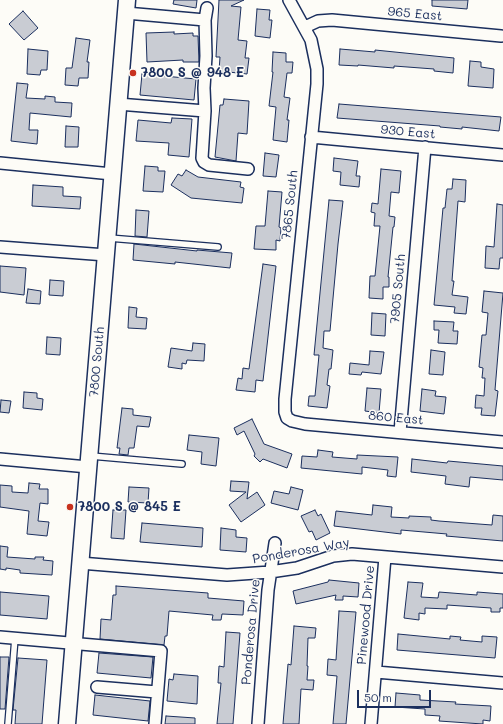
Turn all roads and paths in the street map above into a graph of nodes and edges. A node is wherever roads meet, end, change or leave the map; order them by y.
1 (289, 0) edge
2 (126, 7) edge
3 (207, 8) dead end
4 (205, 20) junction
5 (305, 27) junction
6 (501, 36) dead end
7 (118, 104) junction
8 (205, 111) junction
9 (311, 137) junction
10 (425, 147) junction
11 (503, 155) edge
12 (0, 163) edge
13 (248, 169) dead end
14 (112, 174) junction
15 (107, 238) junction
16 (0, 247) edge
17 (218, 247) dead end
18 (106, 255) junction
19 (287, 418) joint
20 (400, 432) junction
21 (503, 442) edge
22 (0, 459) edge
23 (89, 462) junction
24 (182, 464) dead end
25 (275, 543) dead end
26 (385, 557) junction
27 (80, 563) junction
28 (503, 567) edge
29 (270, 572) junction
30 (0, 637) edge
31 (15, 638) junction
32 (74, 643) junction
33 (376, 672) junction
34 (503, 683) edge
35 (97, 687) dead end
36 (157, 692) junction
37 (8, 724) edge
38 (67, 724) edge
39 (155, 724) edge
40 (258, 724) edge
41 (371, 724) edge

1 - 5 street, 7865 South
2 - 4 street
2 - 7 main road, 7800 South
3 - 4 street
4 - 8 street
5 - 6 street, 965 East
5 - 9 street, 7865 South
7 - 8 street
7 - 14 main road, 7800 South
8 - 13 street
9 - 10 street, 930 East
9 - 19 street, 7865 South
10 - 11 street, 930 East
10 - 20 street, 7905 South
12 - 14 street
14 - 15 main road, 7800 South
15 - 17 lane
15 - 18 main road, 7800 South
16 - 18 street
18 - 23 main road, 7800 South
19 - 20 street, 860 East
20 - 21 street, 860 East
22 - 23 street
23 - 24 lane
23 - 27 main road, 7800 South
25 - 29 street, Ponderosa Drive
26 - 28 street, Ponderosa Way
26 - 29 street, Ponderosa Way
26 - 33 street, Pinewood Drive
27 - 29 street, Ponderosa Way
27 - 32 main road, 7800 South
29 - 40 street, Ponderosa Drive
30 - 31 street
31 - 32 street
31 - 37 lane
32 - 36 street
32 - 38 main road, 7800 South
33 - 34 street
33 - 41 street, Pinewood Drive
35 - 36 street
36 - 39 street

